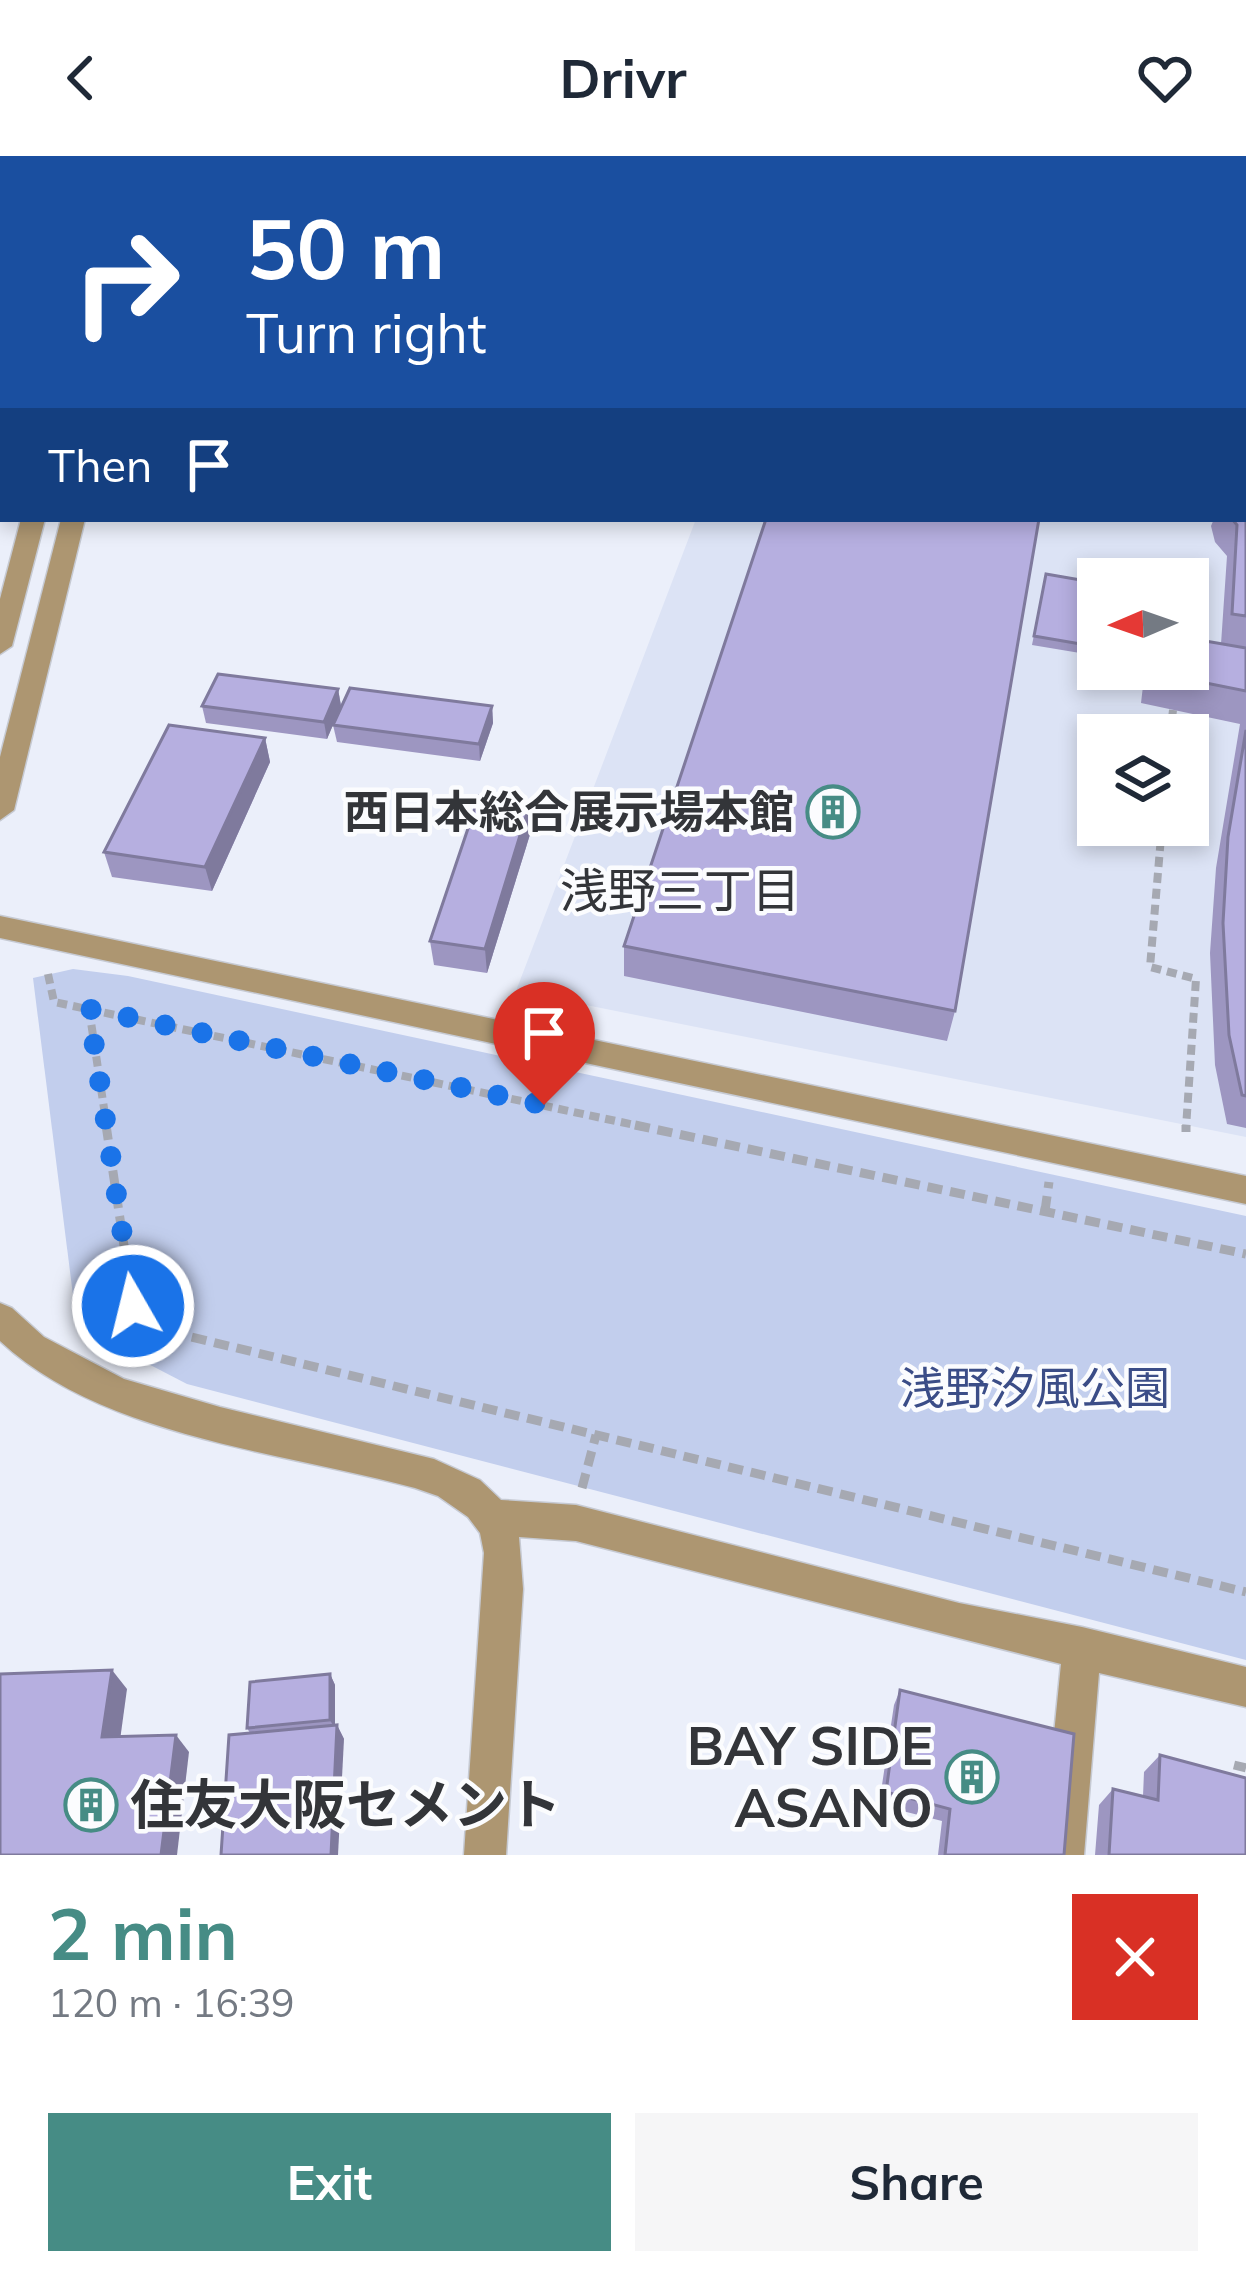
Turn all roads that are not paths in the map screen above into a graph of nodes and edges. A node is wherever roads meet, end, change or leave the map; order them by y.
1 (32, 522) edge
2 (72, 522) edge
3 (0, 646) edge
4 (0, 810) edge
5 (0, 927) edge
6 (1246, 1190) edge
7 (0, 1318) edge
8 (492, 1517) junction
9 (1082, 1646) junction
10 (1246, 1687) edge
11 (485, 1855) edge
12 (1063, 1855) edge

1 - 3 street
2 - 4 street
5 - 6 street
7 - 8 street
8 - 9 street
8 - 11 street
9 - 10 street
9 - 12 street

